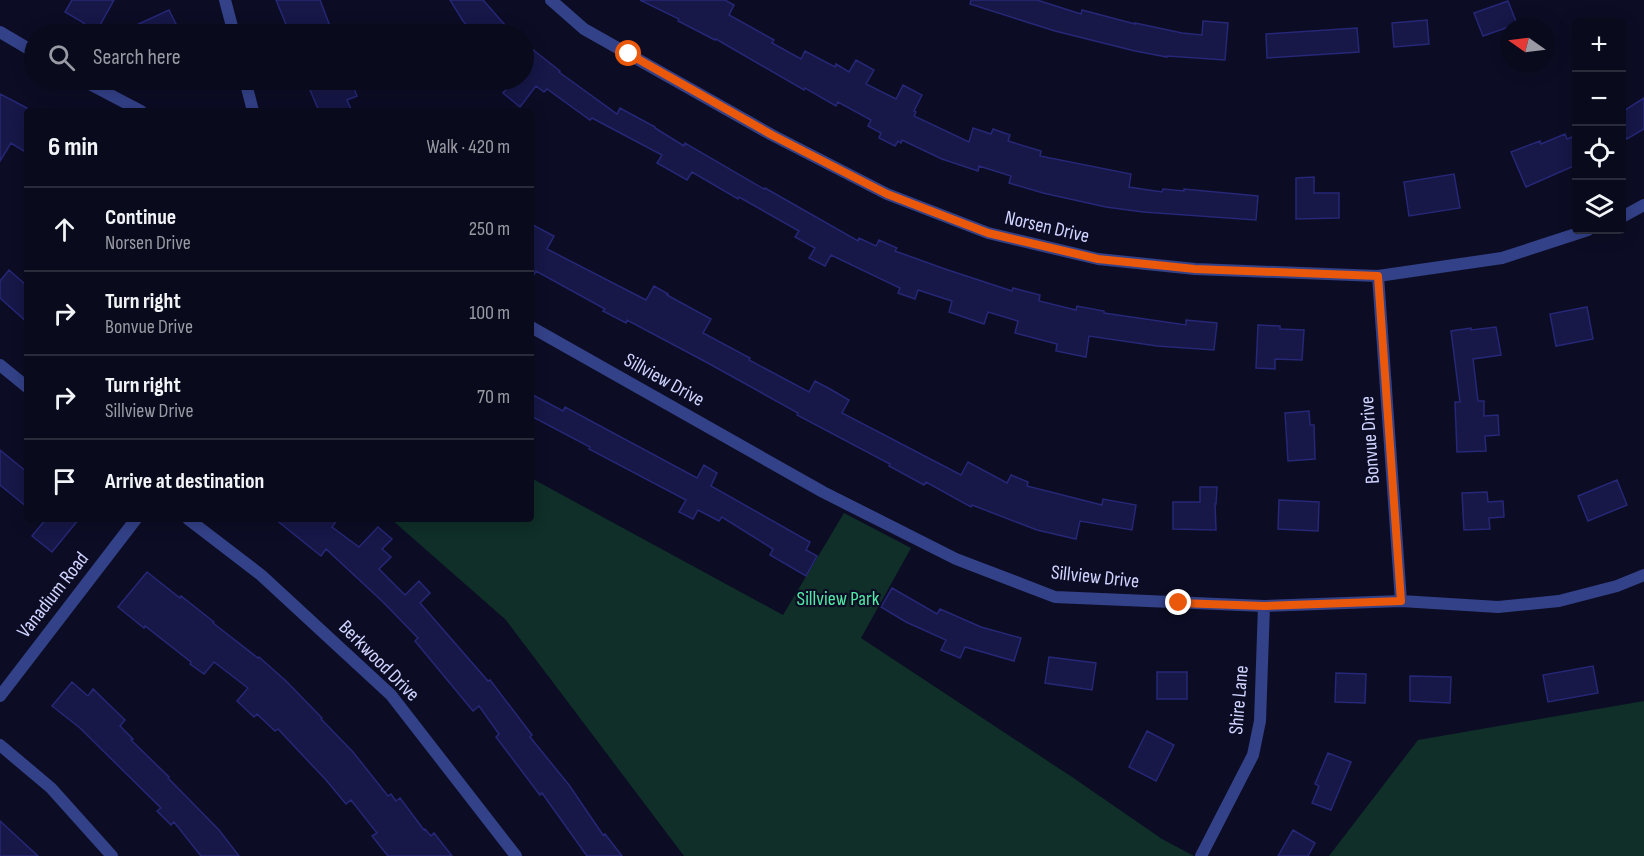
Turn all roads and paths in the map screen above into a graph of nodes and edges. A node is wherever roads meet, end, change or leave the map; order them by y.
1 (225, 0) edge
2 (551, 0) edge
3 (231, 24) edge
4 (0, 32) edge
5 (24, 46) edge
6 (101, 90) edge
7 (248, 90) edge
8 (135, 108) edge
9 (252, 108) edge
10 (1644, 205) edge
11 (1626, 216) edge
12 (1576, 234) edge
13 (1378, 276) junction
14 (534, 329) edge
15 (0, 365) edge
16 (24, 385) edge
17 (134, 522) edge
18 (192, 522) edge
19 (1644, 575) edge
20 (1401, 601) junction
21 (1264, 606) junction
22 (0, 696) edge
23 (0, 745) edge
24 (112, 856) edge
25 (516, 856) edge
26 (1201, 856) edge

1 - 3 street
2 - 13 street, Norsen Drive
4 - 5 street
6 - 8 street
7 - 9 street
10 - 11 street
12 - 13 street, Norsen Drive
13 - 20 street, Bonvue Drive
14 - 21 street, Sillview Drive
15 - 16 street
17 - 22 street, Vanadium Road
18 - 25 street, Berkwood Drive
19 - 20 street, Sillview Drive
20 - 21 street, Sillview Drive
21 - 26 street, Shire Lane
23 - 24 street

